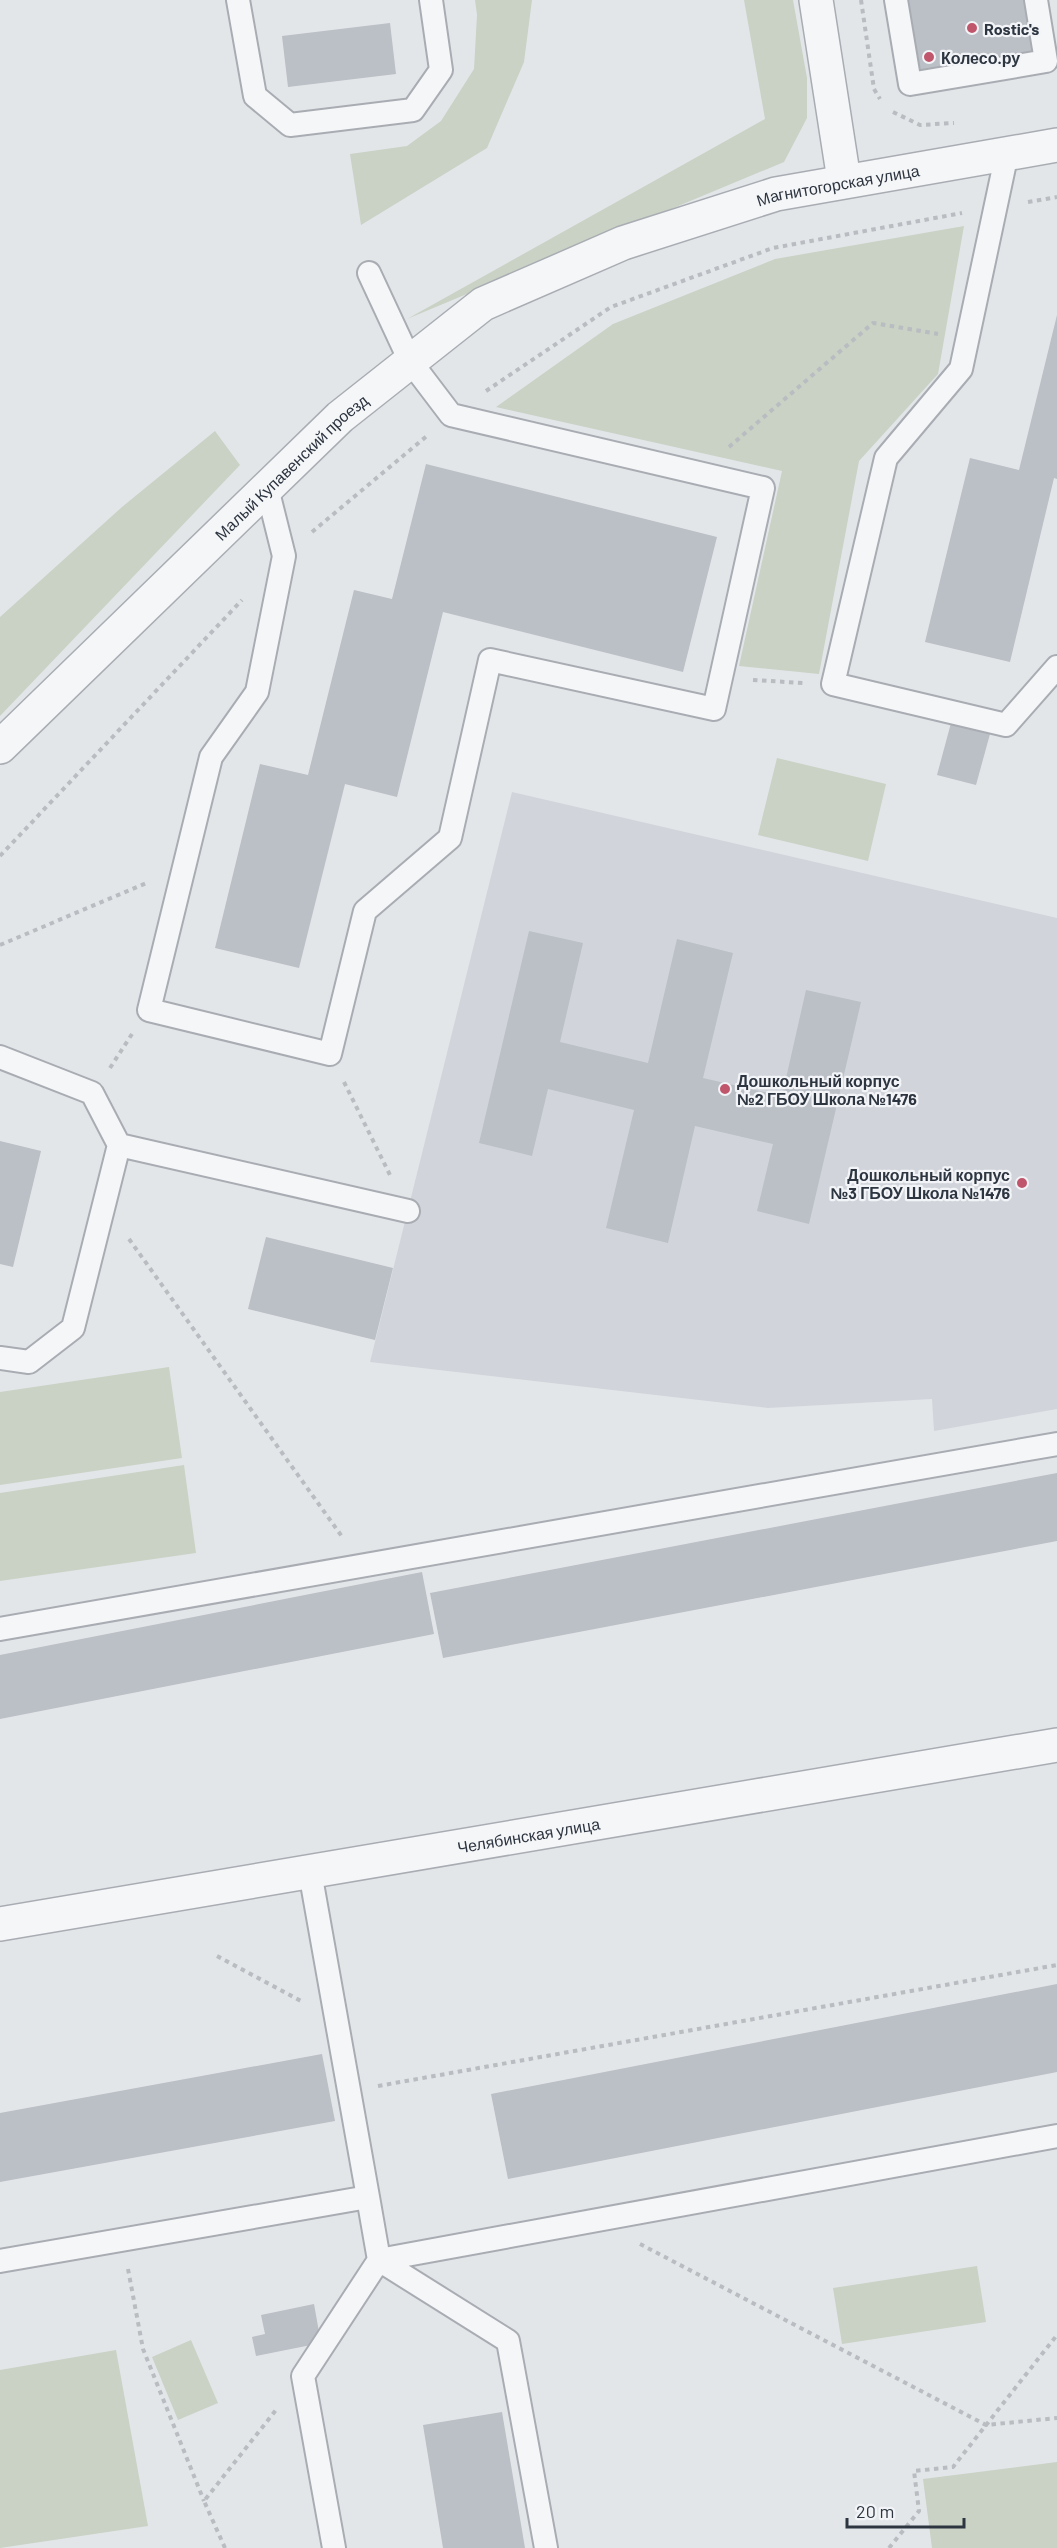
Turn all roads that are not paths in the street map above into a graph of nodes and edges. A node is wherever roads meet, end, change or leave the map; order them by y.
1 (238, 0) edge
2 (431, 0) edge
3 (816, 0) edge
4 (896, 0) edge
5 (1036, 0) edge
6 (1057, 145) edge
7 (1007, 153) junction
8 (844, 180) junction
9 (623, 243) joint
10 (369, 273) dead end
11 (410, 361) junction
12 (267, 488) junction
13 (1057, 667) edge
14 (0, 747) edge
15 (0, 1057) edge
16 (119, 1145) junction
17 (408, 1210) road end
18 (0, 1358) edge
19 (1057, 1444) edge
20 (0, 1629) edge
21 (1057, 1745) edge
22 (310, 1872) junction
23 (0, 1924) edge
24 (1057, 2136) edge
25 (368, 2197) junction
26 (380, 2260) junction
27 (0, 2261) edge
28 (334, 2548) edge
29 (546, 2548) edge

1 - 2 lane
3 - 8 street
4 - 5 lane
6 - 7 street, Магнитогорская улица
7 - 8 street, Магнитогорская улица
7 - 13 lane
8 - 9 street, Магнитогорская улица
9 - 11 street, Малый Купавенский проезд
10 - 11 lane
11 - 12 street, Малый Купавенский проезд
11 - 12 lane
12 - 14 street, Малый Купавенский проезд
15 - 16 lane
16 - 17 lane
16 - 18 lane
19 - 20 lane
21 - 22 street, Челябинская улица
22 - 23 street, Челябинская улица
22 - 25 lane
24 - 26 lane
25 - 26 lane
25 - 27 lane
26 - 28 lane
26 - 29 lane

